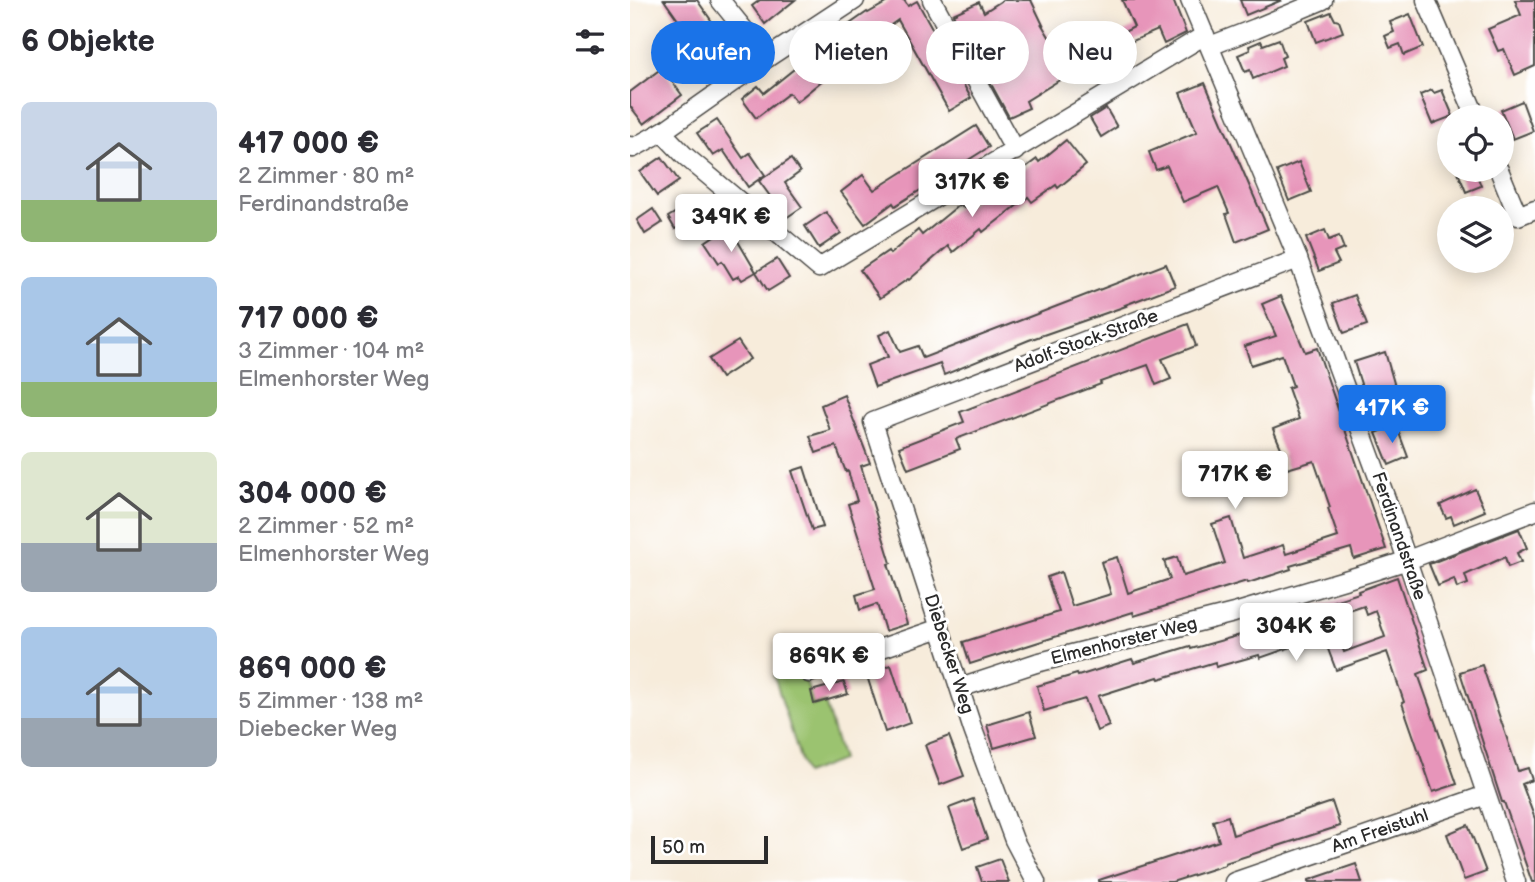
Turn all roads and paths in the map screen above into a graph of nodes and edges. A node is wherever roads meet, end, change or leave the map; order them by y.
1 (720, 0) edge
2 (855, 0) edge
3 (932, 0) edge
4 (1190, 0) edge
5 (1323, 0) edge
6 (1426, 0) edge
7 (737, 21) edge
8 (1208, 41) junction
9 (775, 53) edge
10 (730, 84) edge
11 (1471, 105) edge
12 (662, 132) junction
13 (630, 146) edge
14 (1015, 151) junction
15 (1504, 182) edge
16 (1535, 209) edge
17 (1298, 260) junction
18 (873, 422) joint
19 (1535, 511) edge
20 (1408, 561) junction
21 (940, 628) junction
22 (809, 673) dead end
23 (960, 688) junction
24 (1486, 795) junction
25 (1036, 882) edge
26 (1234, 882) edge
27 (1516, 882) edge

1 - 7 street
2 - 9 street
3 - 14 street
4 - 8 street, Ferdinandstraße
5 - 8 street
6 - 11 street
8 - 14 street
8 - 17 street, Ferdinandstraße
10 - 12 street
12 - 13 street
12 - 14 street
15 - 16 street
17 - 18 street, Adolf-Stock-Straße
17 - 20 street, Ferdinandstraße
18 - 21 street, Diebecker Weg
19 - 20 street, Elmenhorster Weg
20 - 23 street, Elmenhorster Weg
20 - 24 street, Ferdinandstraße
21 - 22 street
21 - 23 street, Diebecker Weg
23 - 25 street, Diebecker Weg
24 - 26 street, Am Freistuhl
24 - 27 street, Ferdinandstraße

